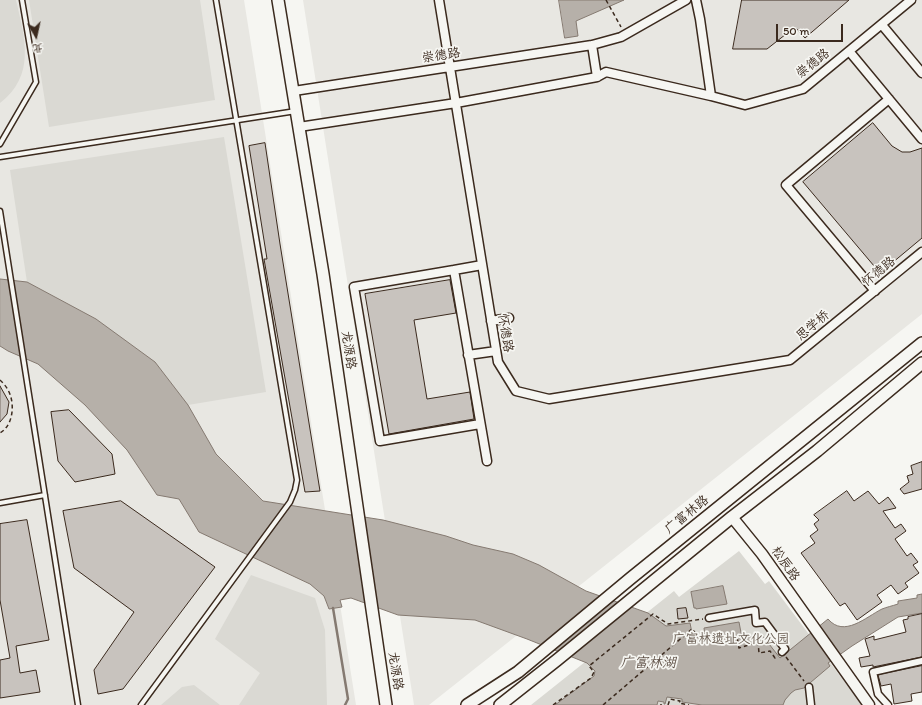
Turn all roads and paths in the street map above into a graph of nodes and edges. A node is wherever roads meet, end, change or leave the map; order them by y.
1 (22, 0) edge
2 (216, 0) edge
3 (278, 0) edge
4 (439, 0) edge
5 (606, 0) edge
6 (686, 0) edge
7 (696, 0) edge
8 (911, 0) edge
9 (882, 24) junction
10 (625, 34) junction
11 (592, 45) junction
12 (849, 51) junction
13 (450, 67) junction
14 (922, 73) edge
15 (597, 77) junction
16 (294, 91) junction
17 (711, 96) junction
18 (889, 100) junction
19 (456, 103) junction
20 (297, 111) junction
21 (236, 120) junction
22 (299, 127) junction
23 (922, 139) edge
24 (0, 144) edge
25 (0, 157) edge
26 (0, 211) edge
27 (922, 252) edge
28 (482, 265) junction
29 (454, 270) junction
30 (875, 290) junction
31 (851, 310) joint
32 (509, 318) dead end
33 (491, 321) junction
34 (922, 343) edge
35 (496, 350) junction
36 (468, 355) junction
37 (790, 360) joint
38 (922, 363) edge
39 (0, 380) edge
40 (480, 424) junction
41 (0, 433) edge
42 (487, 462) dead end
43 (45, 495) junction
44 (0, 503) edge
45 (732, 517) junction
46 (709, 618) joint
47 (780, 654) junction
48 (922, 661) edge
49 (809, 687) joint
50 (78, 705) edge
51 (141, 705) edge
52 (386, 705) edge
53 (467, 705) edge
54 (500, 705) edge
55 (553, 705) edge
56 (603, 705) edge
57 (668, 705) edge
58 (689, 705) edge
59 (810, 705) edge
60 (869, 705) edge
61 (888, 705) edge

1 - 24 lane
2 - 21 lane
3 - 16 main road, 龙源路
4 - 13 street, 怀德路
5 - 10 path
6 - 10 street, 崇德路
7 - 17 street
8 - 9 street, 崇德路
9 - 12 street, 崇德路
9 - 14 street
10 - 11 street, 崇德路
11 - 13 street, 崇德路
11 - 15 street
12 - 17 street, 崇德路
12 - 18 street
13 - 16 street, 崇德路
13 - 19 street, 怀德路
15 - 17 street, 崇德路
15 - 19 street, 崇德路
16 - 20 main road, 龙源路
18 - 23 street
18 - 30 street
19 - 22 street, 崇德路
19 - 28 street, 怀德路
20 - 21 lane
20 - 22 main road, 龙源路
21 - 25 lane
21 - 51 lane
22 - 52 main road, 龙源路
26 - 43 lane
27 - 30 street, 怀德路
28 - 29 street
28 - 33 street, 怀德路
29 - 36 street
29 - 40 street
30 - 31 street, 怀德路
31 - 37 street, 思学桥
32 - 33 street
33 - 35 street, 怀德路
34 - 53 main road, 广富林路
35 - 36 street
35 - 37 street, 怀德路
36 - 40 street
38 - 45 main road
39 - 41 path
40 - 42 street
43 - 44 lane
43 - 50 lane
45 - 54 main road
45 - 60 street, 松辰路
46 - 47 street
46 - 55 path
47 - 49 path
47 - 56 path
48 - 61 street
49 - 59 street
57 - 58 path

